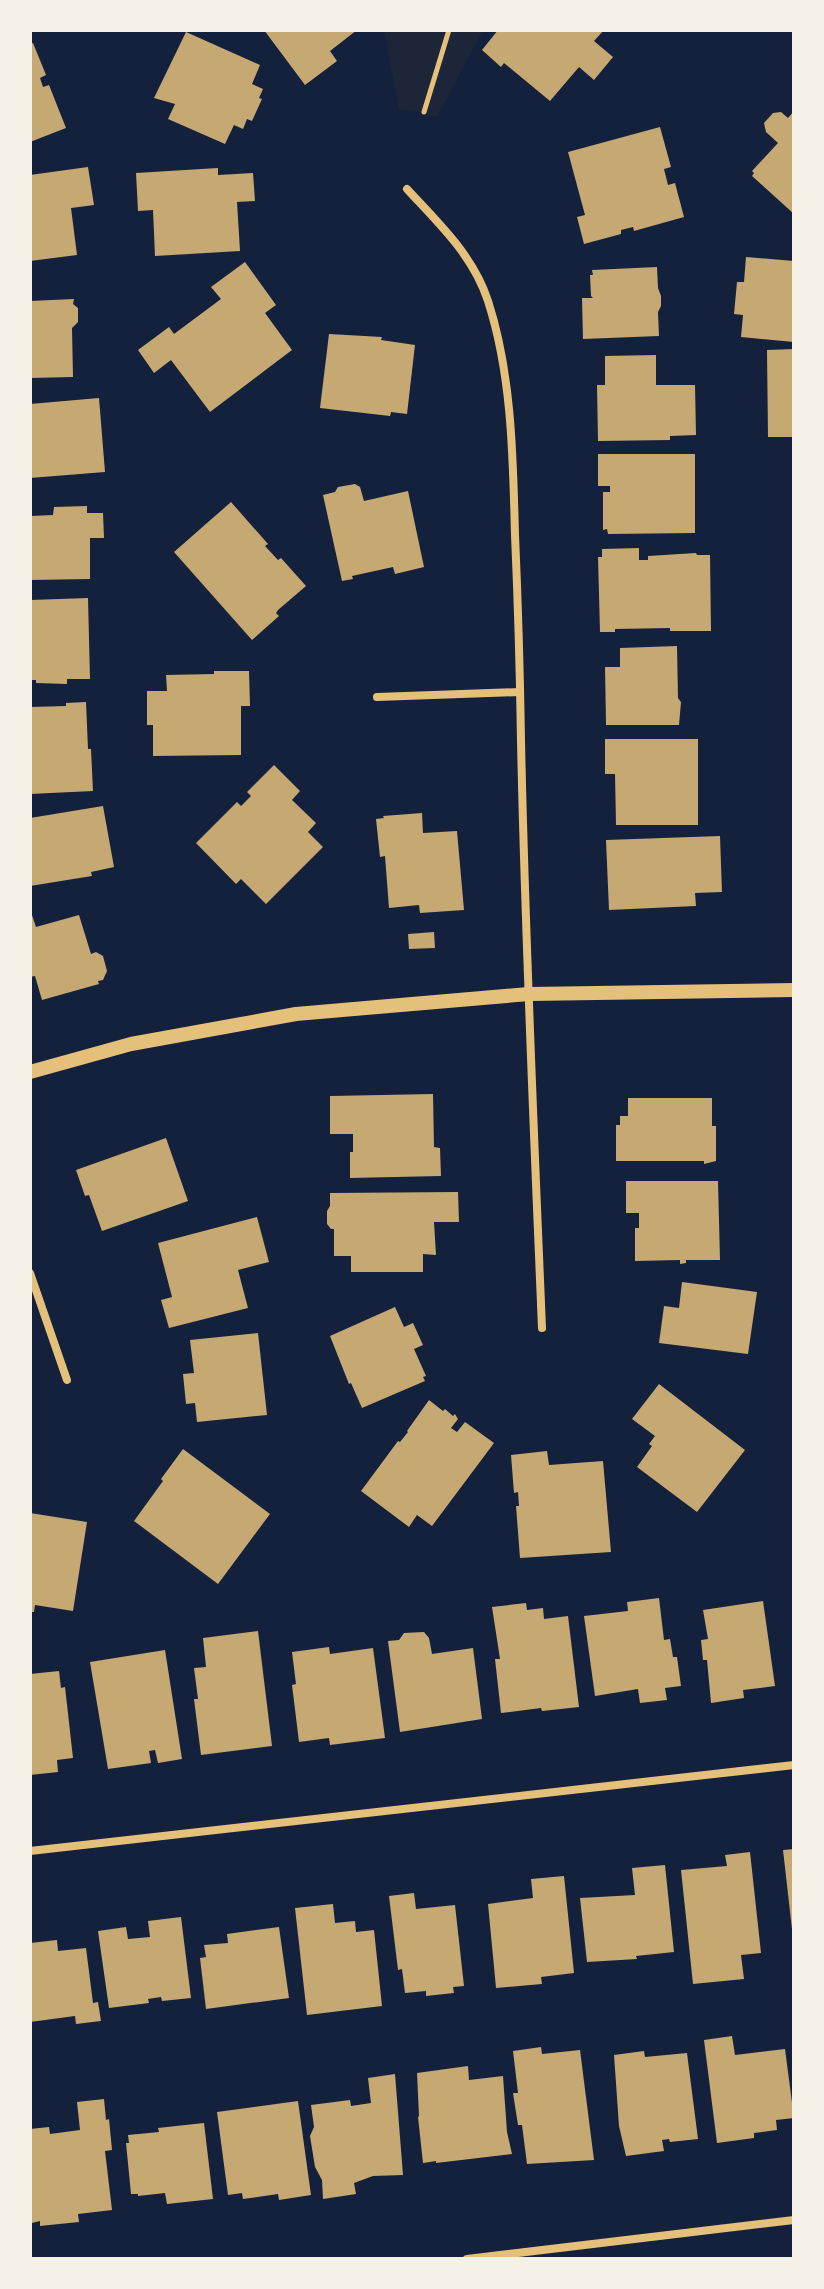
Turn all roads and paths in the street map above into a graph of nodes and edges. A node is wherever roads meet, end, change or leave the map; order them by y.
1 (449, 30) edge
2 (424, 112) dead end
3 (407, 189) dead end
4 (520, 692) junction
5 (377, 697) dead end
6 (794, 990) edge
7 (529, 994) junction
8 (30, 1072) edge
9 (30, 1273) edge
10 (542, 1328) dead end
11 (67, 1380) dead end
12 (794, 1765) edge
13 (30, 1851) edge
14 (794, 2220) edge
15 (467, 2259) edge

1 - 2 path
3 - 4 street
4 - 5 street
4 - 7 street
6 - 7 street
7 - 8 street
7 - 10 street
9 - 11 street
12 - 13 street
14 - 15 street

